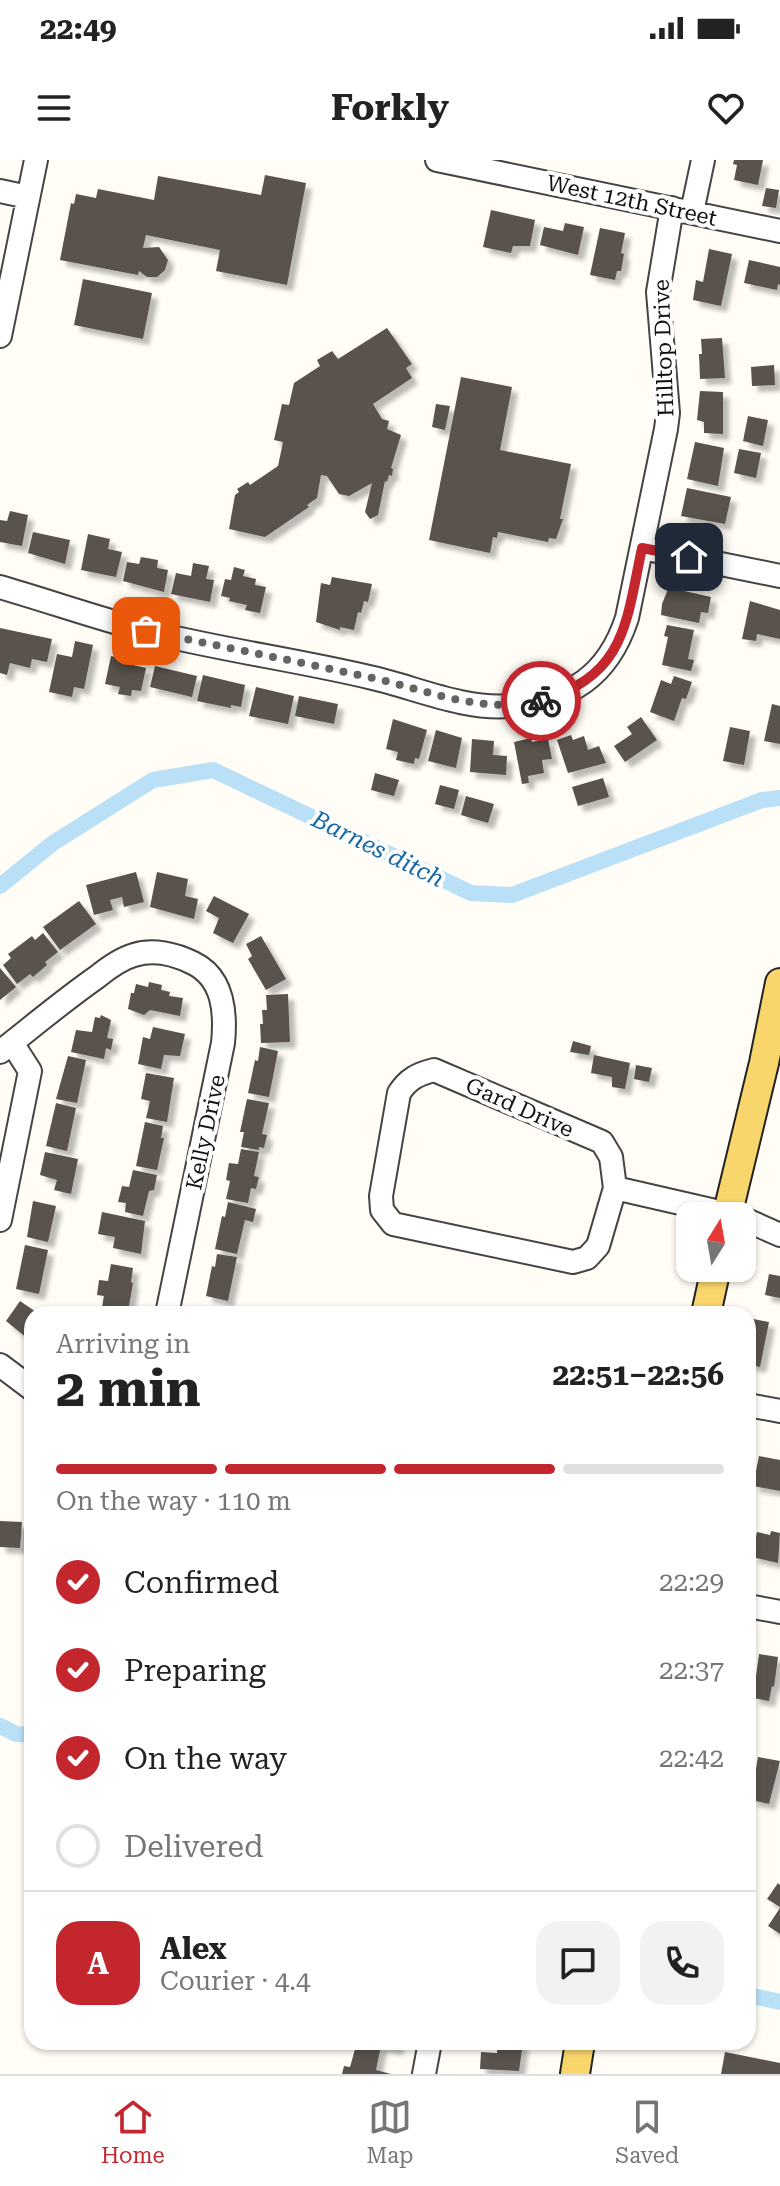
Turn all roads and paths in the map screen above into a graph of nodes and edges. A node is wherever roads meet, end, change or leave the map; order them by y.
1 (36, 160) edge
2 (437, 160) edge
3 (703, 160) edge
4 (0, 191) edge
5 (28, 197) junction
6 (682, 210) junction
7 (780, 231) edge
8 (0, 336) edge
9 (642, 548) junction
10 (780, 576) edge
11 (0, 587) edge
12 (780, 983) edge
13 (6, 1047) edge
14 (615, 1188) junction
15 (676, 1202) edge
16 (736, 1202) edge
17 (0, 1220) edge
18 (756, 1225) edge
19 (780, 1235) edge
20 (713, 1282) edge
21 (169, 1306) edge
22 (708, 1306) edge
23 (0, 1365) edge
24 (24, 1383) edge
25 (756, 1406) edge
26 (780, 1411) edge
27 (756, 1608) edge
28 (780, 1612) edge
29 (428, 2050) edge
30 (579, 2050) edge
31 (424, 2074) edge
32 (575, 2074) edge

1 - 5 street
2 - 6 street, West 12th Street
3 - 6 street, Hilltop Drive
4 - 5 street
5 - 8 street
6 - 7 street, West 12th Street
6 - 9 street, Hilltop Drive
9 - 10 street
9 - 11 street, Hilltop Drive
12 - 16 main road
13 - 17 street
13 - 21 street, Kelly Drive
14 - 14 street, Gard Drive
14 - 15 street
18 - 19 street
20 - 22 main road
23 - 24 street
25 - 26 street
27 - 28 street
29 - 31 street
30 - 32 main road

